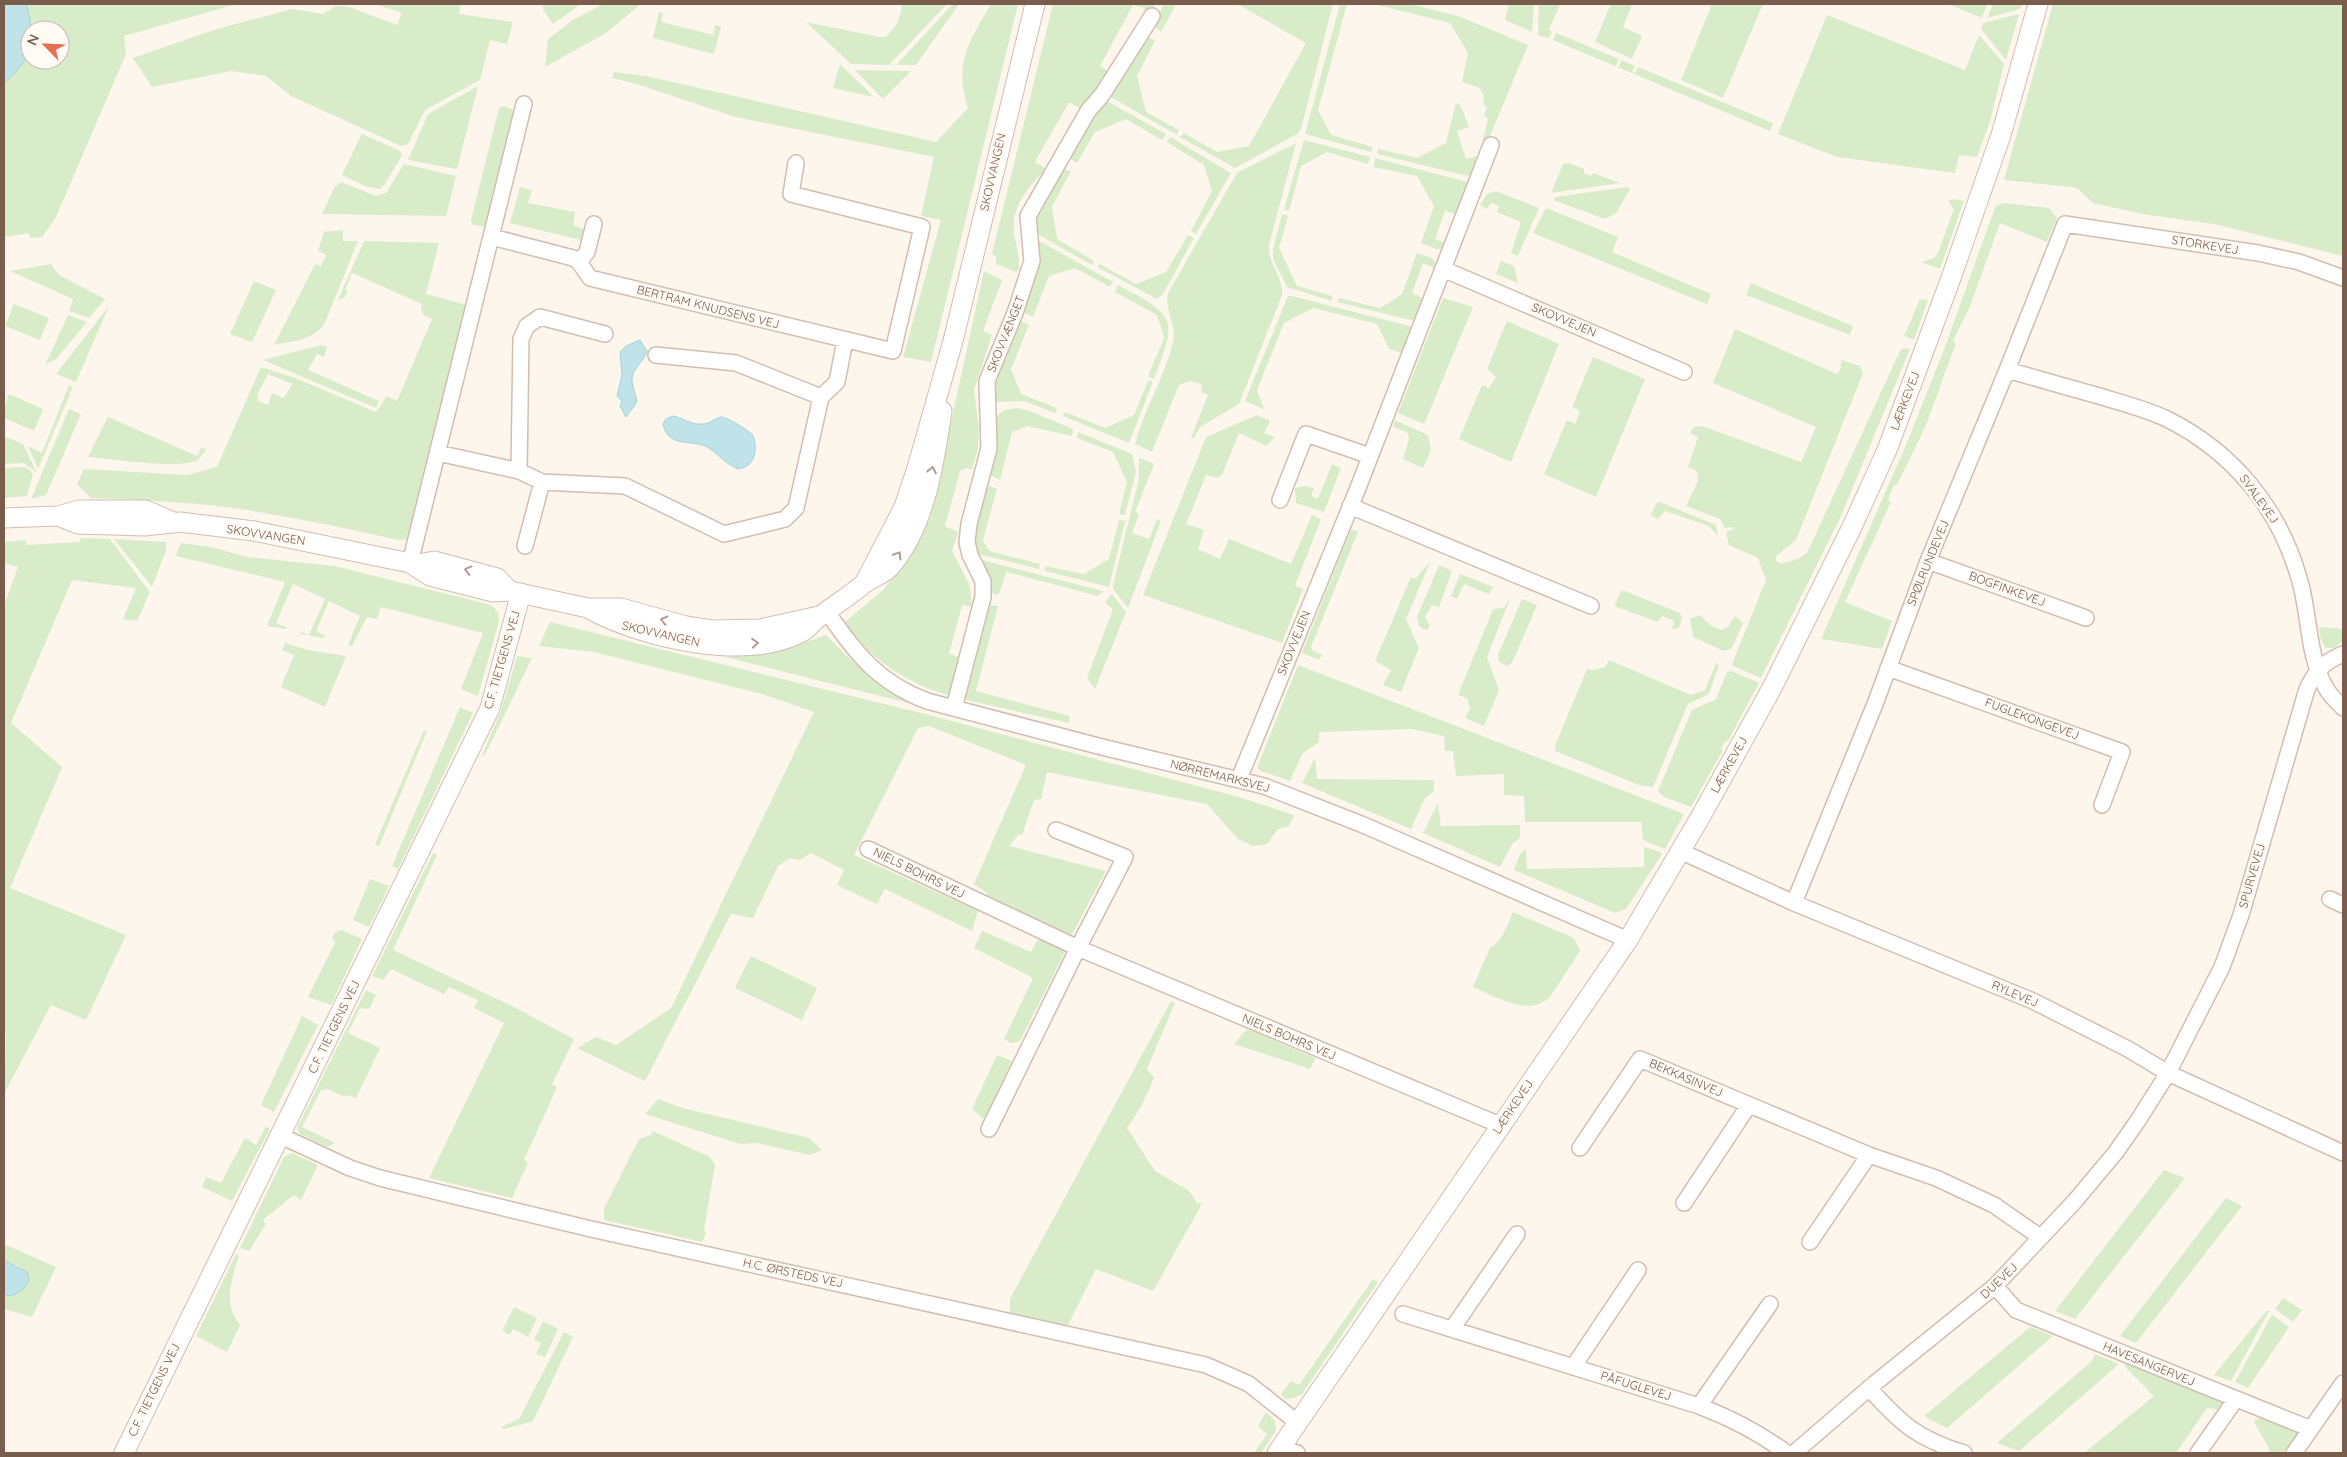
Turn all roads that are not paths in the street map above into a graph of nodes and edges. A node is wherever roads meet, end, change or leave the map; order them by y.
1 (1035, 4) edge
2 (2038, 4) edge
3 (1152, 16) dead end
4 (524, 104) dead end
5 (1491, 145) dead end
6 (796, 163) dead end
7 (594, 224) dead end
8 (2065, 224) joint
9 (492, 237) junction
10 (579, 262) junction
11 (1443, 269) junction
12 (2343, 278) edge
13 (605, 334) dead end
14 (845, 340) junction
15 (656, 355) dead end
16 (2008, 370) junction
17 (1684, 372) dead end
18 (821, 397) junction
19 (438, 453) junction
20 (1370, 456) junction
21 (519, 471) junction
22 (542, 482) junction
23 (1280, 500) dead end
24 (1350, 506) junction
25 (4, 518) edge
26 (525, 546) dead end
27 (1928, 561) junction
28 (413, 564) junction
29 (516, 592) junction
30 (1591, 606) dead end
31 (823, 614) junction
32 (2086, 618) dead end
33 (2343, 654) edge
34 (1888, 668) junction
35 (2317, 670) junction
36 (954, 708) junction
37 (2343, 708) edge
38 (1239, 779) junction
39 (2102, 805) dead end
40 (1056, 830) dead end
41 (868, 849) dead end
42 (1680, 851) junction
43 (1794, 903) junction
44 (1628, 940) junction
45 (1078, 948) junction
46 (2168, 1074) junction
47 (1749, 1105) junction
48 (1500, 1125) junction
49 (988, 1129) dead end
50 (281, 1136) junction
51 (1580, 1148) dead end
52 (2343, 1153) edge
53 (1869, 1154) junction
54 (1684, 1203) dead end
55 (1517, 1234) dead end
56 (2040, 1238) junction
57 (1810, 1242) dead end
58 (1638, 1270) dead end
59 (1995, 1286) junction
60 (1770, 1304) dead end
61 (1403, 1314) dead end
62 (1452, 1329) junction
63 (1572, 1367) junction
64 (2343, 1383) edge
65 (1869, 1388) junction
66 (2236, 1399) junction
67 (1699, 1406) junction
68 (1298, 1423) junction
69 (2311, 1429) junction
70 (2301, 1451) edge
71 (1285, 1452) edge
72 (124, 1453) edge
73 (1787, 1453) edge
74 (1794, 1453) edge
75 (1964, 1453) edge
76 (2198, 1453) edge

1 - 31 street, SKOVVANGEN
2 - 42 street, LÆRKEVEJ
3 - 36 street, SKOVVÆNGET
4 - 9 street
5 - 11 street, SKOVVEJEN
6 - 14 street, BERTRAM KNUDSENS VEJ
7 - 10 street
8 - 12 street, STORKEVEJ
8 - 16 street, SPØLRUNDEVEJ
9 - 10 street, BERTRAM KNUDSENS VEJ
9 - 19 street
10 - 14 street, BERTRAM KNUDSENS VEJ
11 - 17 street, SKOVVEJEN
11 - 20 street, SKOVVEJEN
13 - 21 street
14 - 18 street
15 - 18 street
16 - 27 street, SPØLRUNDEVEJ
16 - 35 street, SVALEVEJ
18 - 22 street
19 - 21 street
19 - 28 street
20 - 23 street
20 - 24 street, SKOVVEJEN
21 - 22 street
22 - 26 street
24 - 30 street
24 - 38 street, SKOVVEJEN
25 - 28 street, SKOVVANGEN
27 - 32 street, BOGFINKEVEJ
27 - 34 street, SPØLRUNDEVEJ
28 - 29 street, SKOVVANGEN
29 - 31 street, SKOVVANGEN
29 - 50 street, C.F. TIETGENS VEJ
31 - 36 street, NØRREMARKSVEJ
33 - 35 street
34 - 39 street, FUGLEKONGEVEJ
34 - 43 street, SPØLRUNDEVEJ
35 - 37 street, SVALEVEJ
35 - 46 street, SPURVEVEJ
36 - 38 street, NØRREMARKSVEJ
38 - 44 street, NØRREMARKSVEJ
40 - 45 street
41 - 45 street, NIELS BOHRS VEJ
42 - 43 street, RYLEVEJ
42 - 44 street, LÆRKEVEJ
43 - 46 street, RYLEVEJ
44 - 48 street, LÆRKEVEJ
45 - 48 street, NIELS BOHRS VEJ
45 - 49 street
46 - 52 street, RYLEVEJ
46 - 56 street, DUEVEJ
47 - 51 street, BEKKASINVEJ
47 - 53 street, BEKKASINVEJ
47 - 54 street
48 - 68 street, LÆRKEVEJ
50 - 68 street, H.C. ØRSTEDS VEJ
50 - 72 street, C.F. TIETGENS VEJ
53 - 56 street, BEKKASINVEJ
53 - 57 street
55 - 62 street
56 - 59 street, DUEVEJ
58 - 63 street
59 - 65 street, DUEVEJ
59 - 66 street, HAVESANGERVEJ
60 - 67 street
61 - 62 street, PÅFUGLEVEJ
62 - 63 street, PÅFUGLEVEJ
63 - 67 street, PÅFUGLEVEJ
64 - 69 street
65 - 74 street, DUEVEJ
65 - 75 street
66 - 69 street, HAVESANGERVEJ
66 - 76 street
67 - 73 street, PÅFUGLEVEJ
68 - 71 street, LÆRKEVEJ
69 - 70 street

